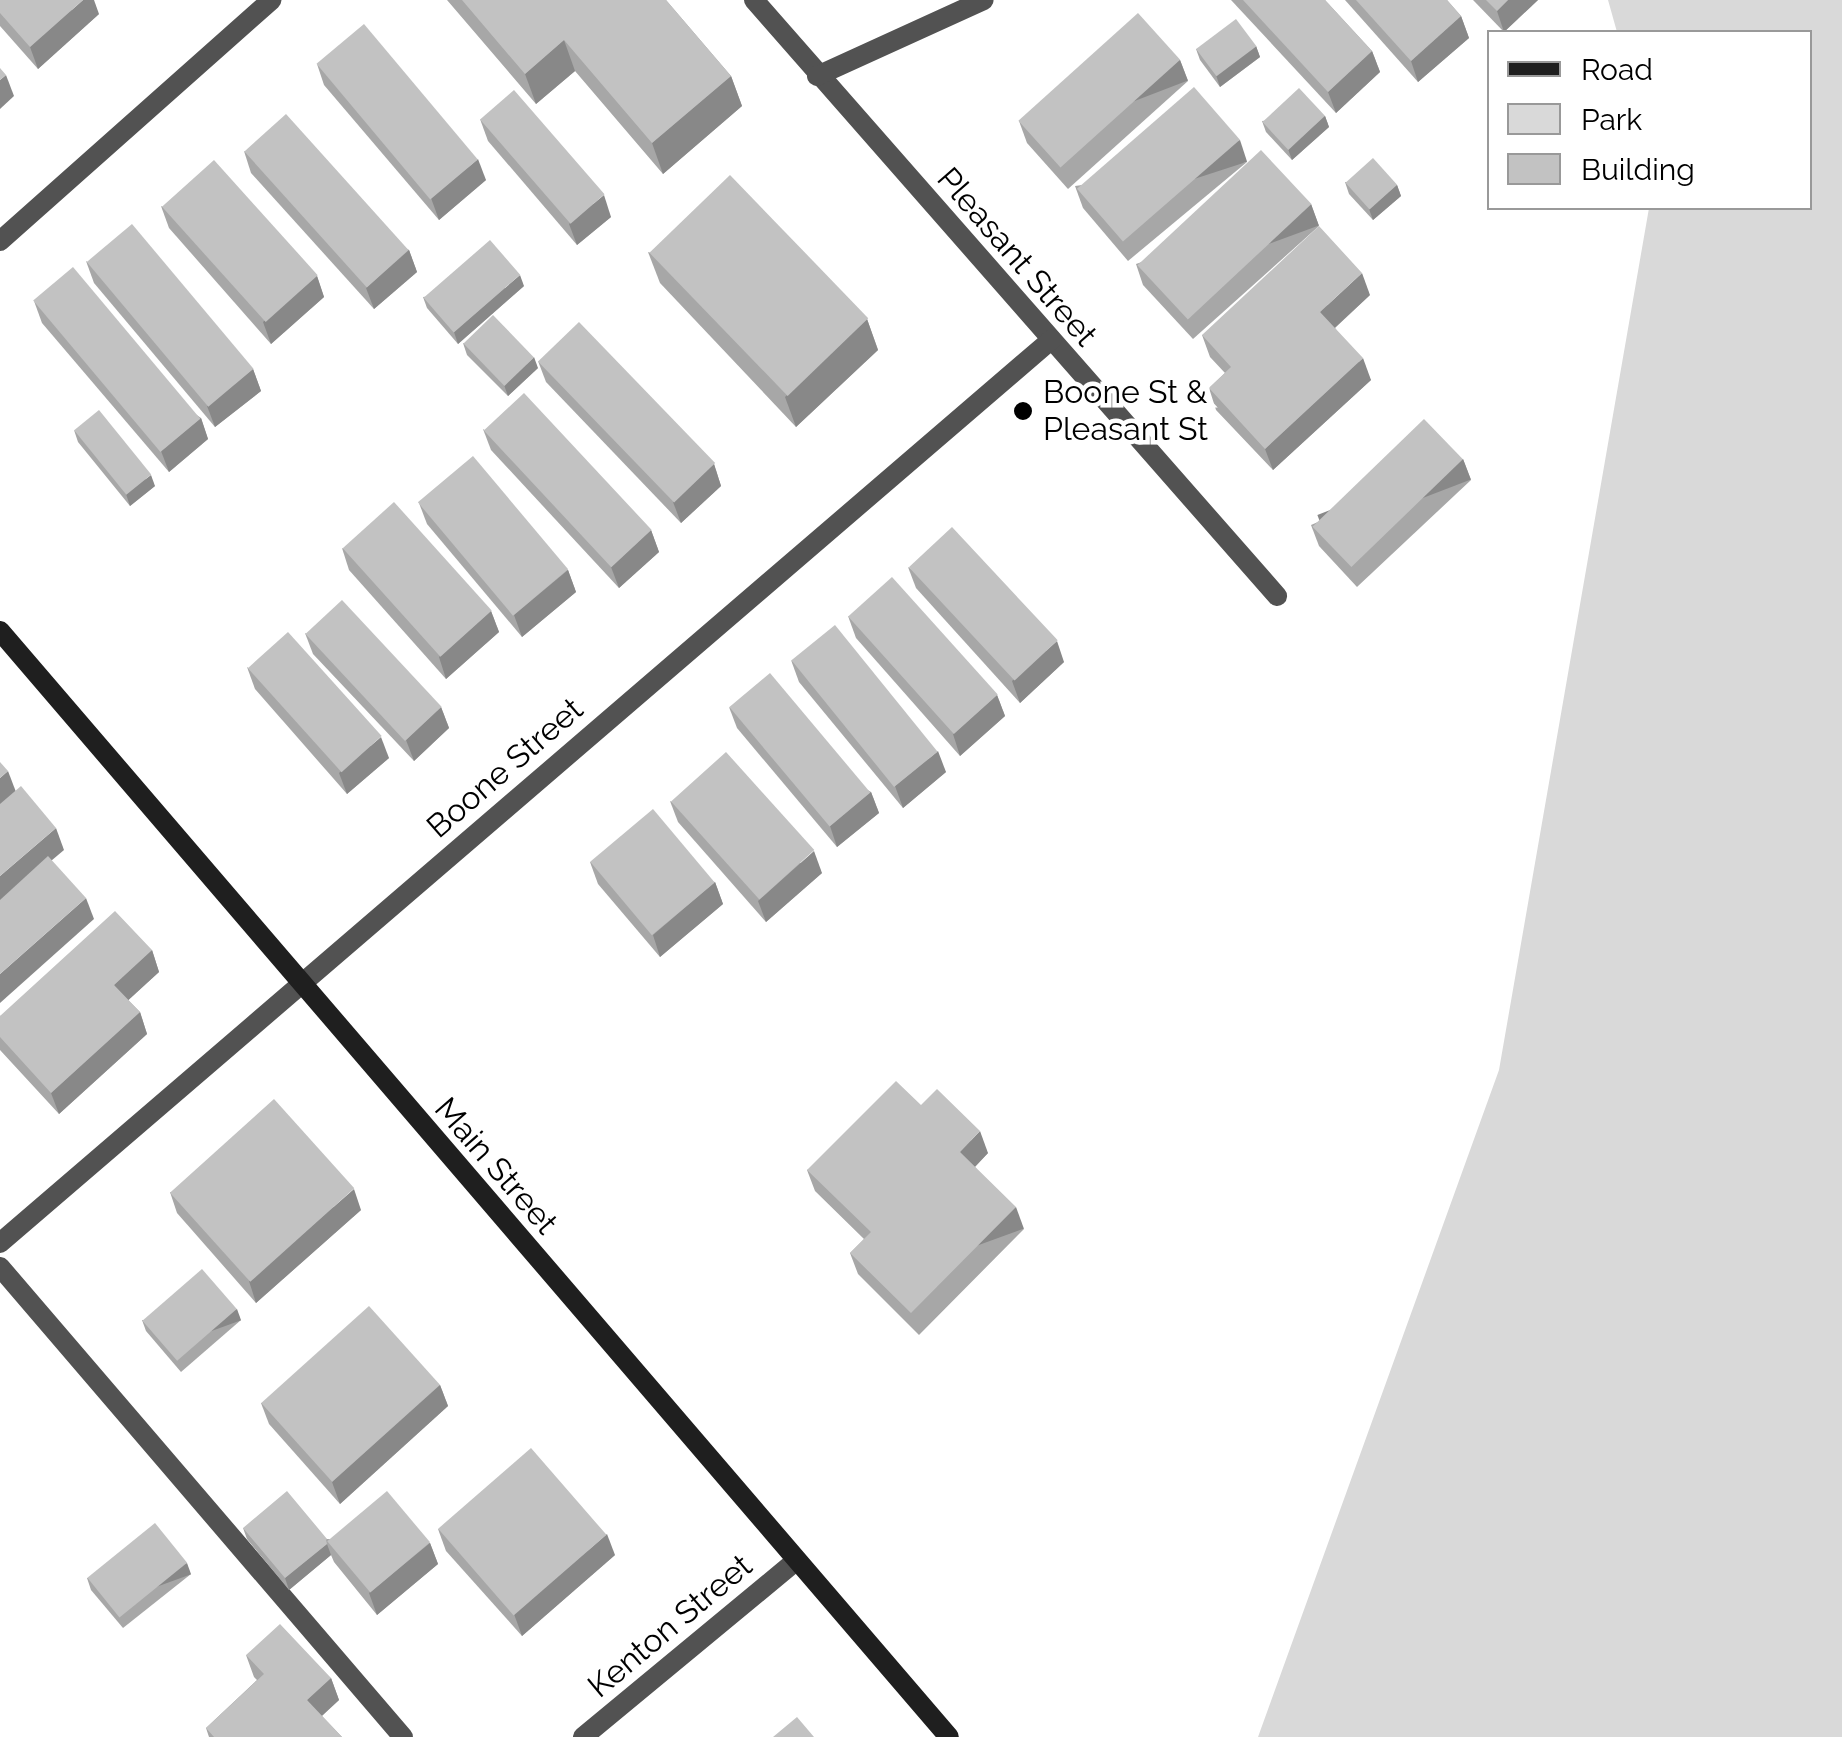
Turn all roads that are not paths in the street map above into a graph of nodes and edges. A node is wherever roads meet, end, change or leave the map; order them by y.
1 (271, 0) edge
2 (754, 0) edge
3 (984, 0) edge
4 (817, 76) junction
5 (0, 241) edge
6 (1050, 340) junction
7 (1278, 596) dead end
8 (0, 631) edge
9 (300, 984) junction
10 (0, 1243) edge
11 (0, 1267) edge
12 (796, 1561) junction
13 (403, 1737) edge
14 (583, 1737) edge
15 (949, 1737) edge

1 - 5 street
2 - 4 street, Pleasant Street
3 - 4 street
4 - 6 street, Pleasant Street
6 - 7 street, Pleasant Street
6 - 9 street, Boone Street
8 - 9 street, Main Street
9 - 10 street, Boone Street
9 - 12 street, Main Street
11 - 13 street
12 - 14 street, Kenton Street
12 - 15 street, Main Street

